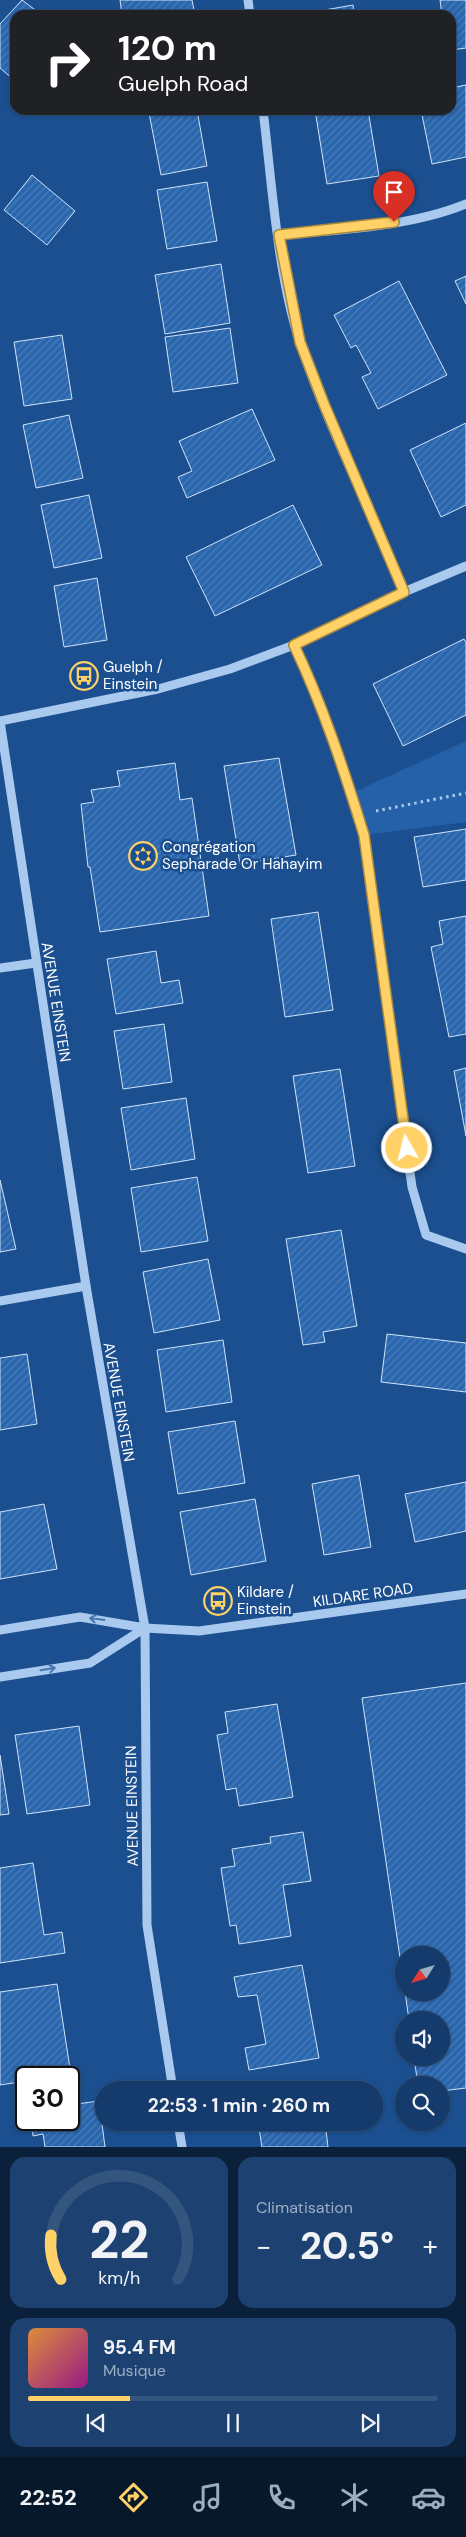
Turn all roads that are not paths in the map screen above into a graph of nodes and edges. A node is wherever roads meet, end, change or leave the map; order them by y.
1 (264, 115) edge
2 (466, 204) edge
3 (279, 235) junction
4 (466, 566) edge
5 (404, 592) junction
6 (294, 645) junction
7 (0, 721) edge
8 (36, 963) junction
9 (0, 968) edge
10 (466, 1249) edge
11 (86, 1286) junction
12 (0, 1301) edge
13 (466, 1594) edge
14 (145, 1628) junction
15 (0, 1630) edge
16 (0, 1677) edge
17 (172, 2081) edge
18 (179, 2131) edge
19 (182, 2147) edge

1 - 3 street
2 - 3 street
3 - 5 street
4 - 5 street
5 - 6 street
6 - 7 street
6 - 10 street
7 - 8 street, AVENUE EINSTEIN
8 - 9 street
8 - 11 street, AVENUE EINSTEIN
11 - 12 street
11 - 14 street, AVENUE EINSTEIN
13 - 14 street, KILDARE ROAD
14 -> 15 street, KILDARE ROAD
16 -> 14 street
14 - 17 street, AVENUE EINSTEIN
18 - 19 street

